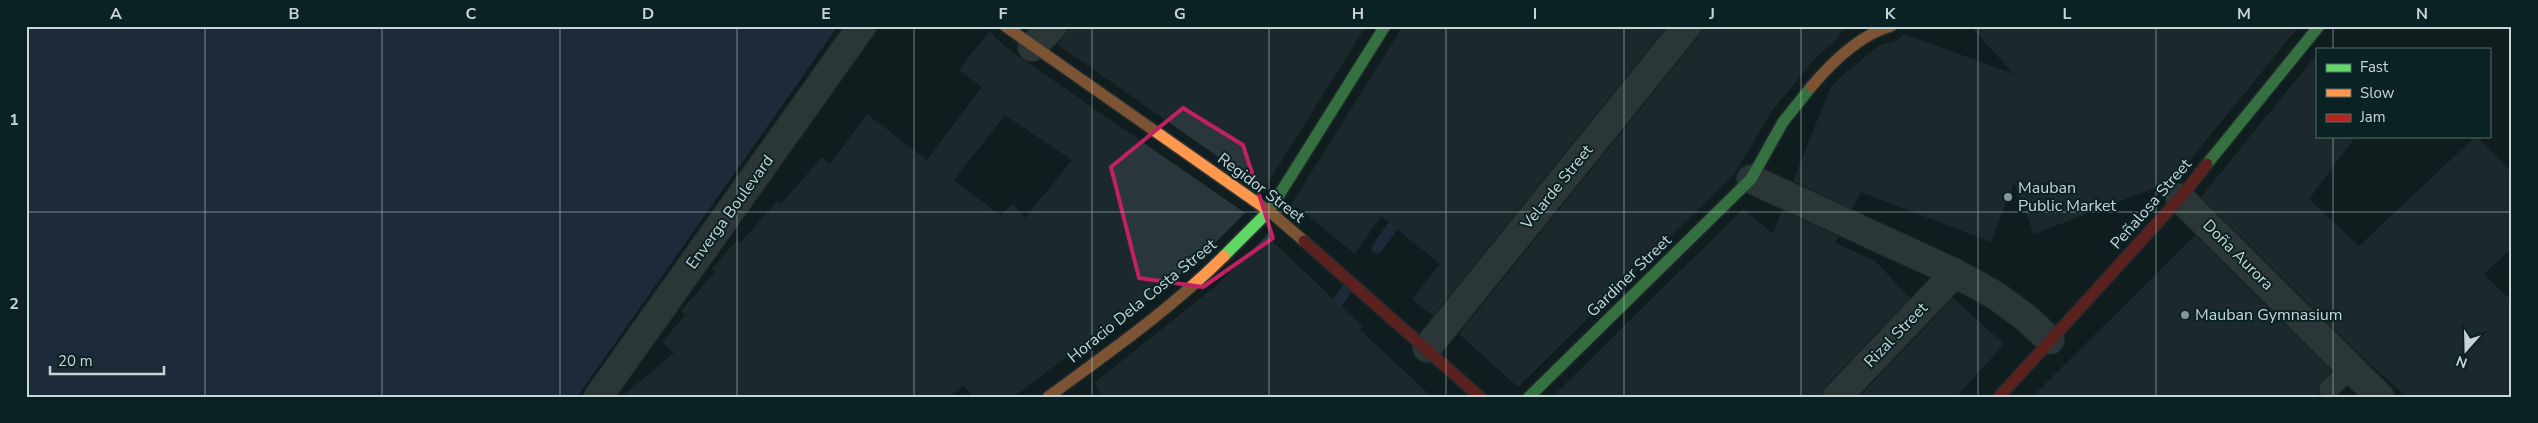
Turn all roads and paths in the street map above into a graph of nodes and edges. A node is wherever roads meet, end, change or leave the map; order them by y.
1 (862, 26) edge
2 (1005, 26) edge
3 (1054, 26) edge
4 (1385, 26) edge
5 (1687, 26) edge
6 (1891, 26) edge
7 (2319, 26) edge
8 (1032, 47) junction
9 (1751, 178) junction
10 (2180, 198) junction
11 (1269, 211) junction
12 (1955, 273) junction
13 (2050, 340) junction
14 (1427, 348) junction
15 (2352, 368) junction
16 (2329, 389) dead end
17 (598, 397) edge
18 (1048, 397) edge
19 (1480, 397) edge
20 (1529, 397) edge
21 (1837, 397) edge
22 (1999, 397) edge
23 (2380, 397) edge

1 - 17 street, Enverga Boulevard
2 - 8 street, Regidor Street
3 - 8 street
4 - 11 street, Horacio Dela Costa Street
5 - 14 street, Velarde Street
6 - 9 street, Gardiner Street
7 - 10 street, Peñalosa Street
8 - 11 street, Regidor Street
9 - 12 street
9 - 20 street, Gardiner Street
10 - 13 street, Peñalosa Street
10 - 15 street, Doña Aurora
11 - 14 street, Regidor Street
11 - 18 street, Horacio Dela Costa Street
12 - 13 street
12 - 21 street, Rizal Street
13 - 22 street, Peñalosa Street
14 - 19 street, Regidor Street
15 - 16 lane
15 - 23 street, Doña Aurora

